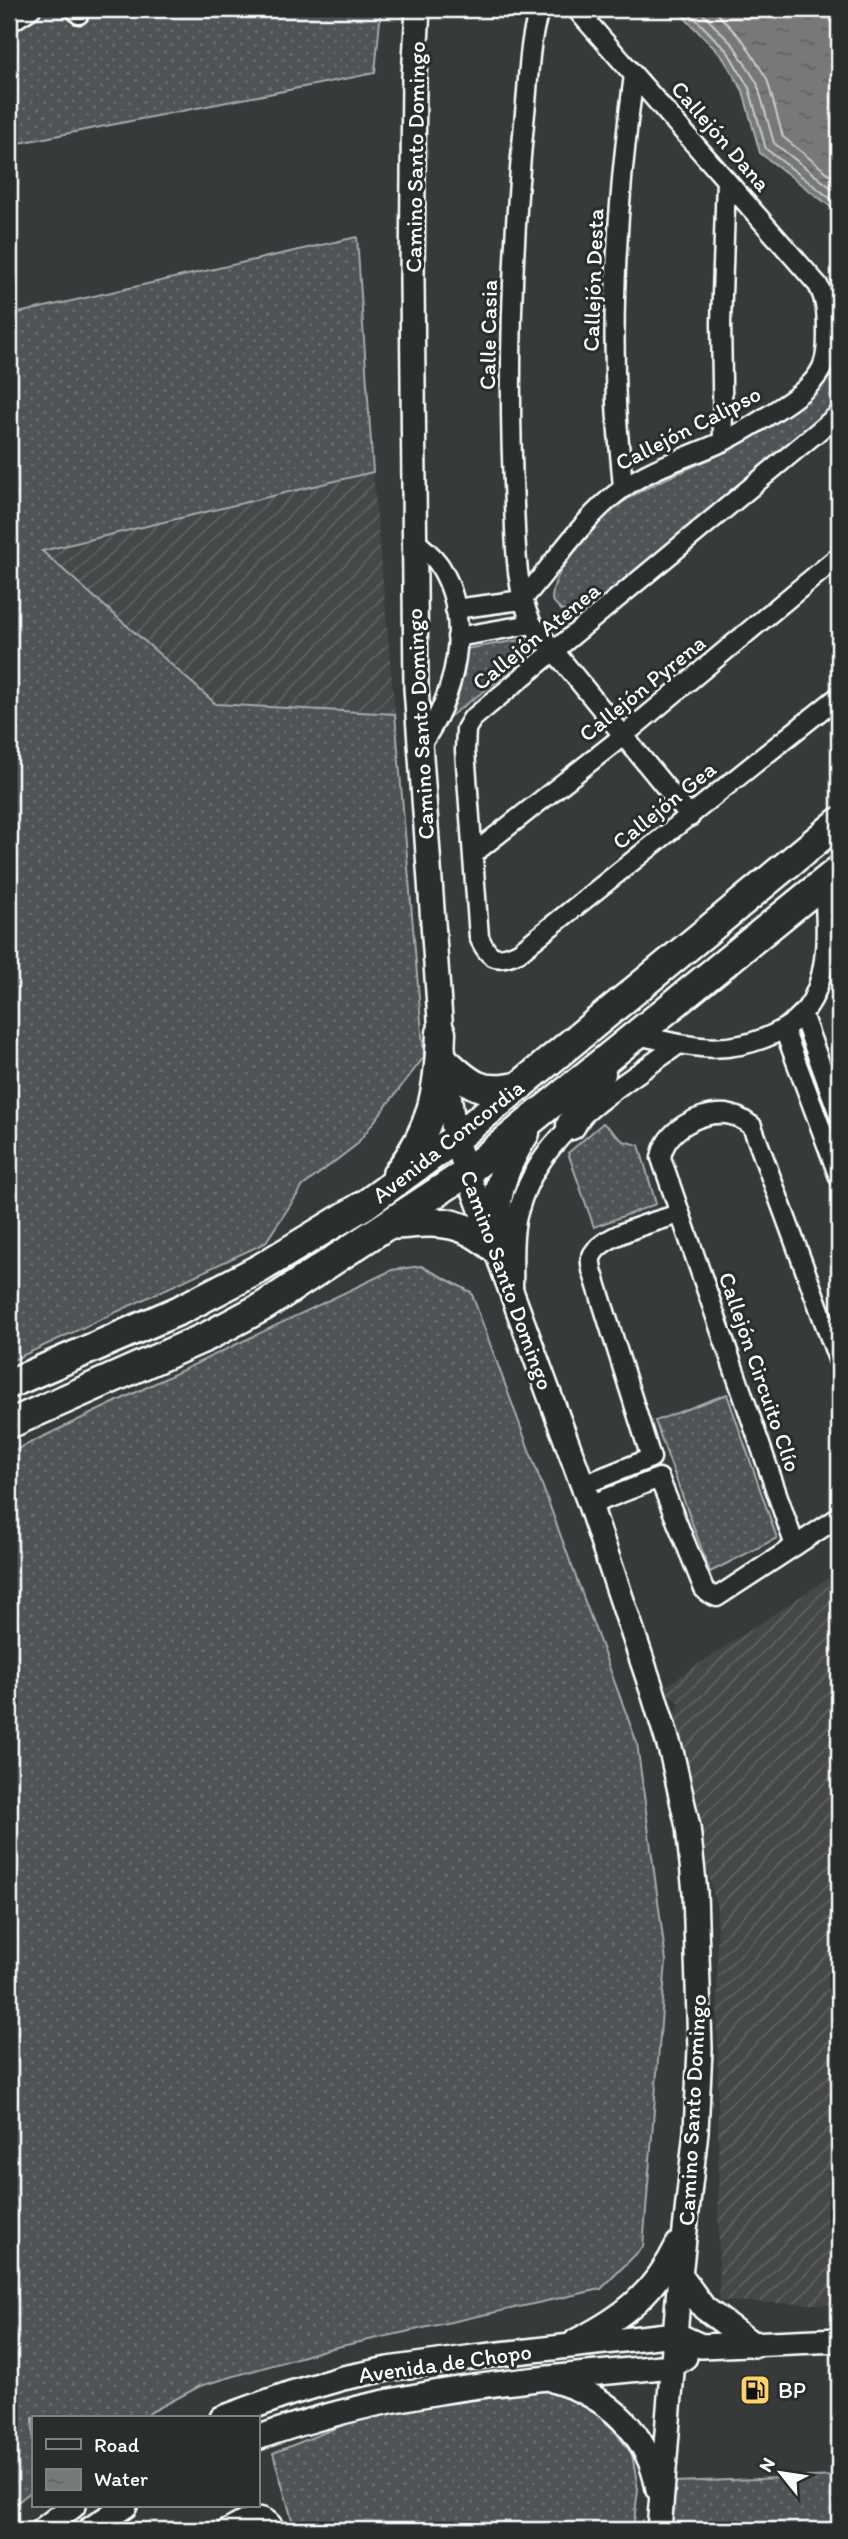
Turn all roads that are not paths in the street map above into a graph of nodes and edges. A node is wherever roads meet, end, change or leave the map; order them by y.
1 (31, 9) edge
2 (418, 9) edge
3 (540, 9) edge
4 (576, 9) edge
5 (9, 23) edge
6 (634, 75) junction
7 (726, 180) junction
8 (825, 298) joint
9 (839, 414) edge
10 (723, 442) junction
11 (623, 488) junction
12 (413, 539) junction
13 (839, 556) edge
14 (522, 600) junction
15 (455, 610) junction
16 (532, 624) junction
17 (457, 637) junction
18 (555, 653) junction
19 (839, 696) edge
20 (624, 736) junction
21 (419, 747) junction
22 (690, 817) junction
23 (839, 822) edge
24 (473, 854) junction
25 (832, 876) edge
26 (519, 952) joint
27 (802, 1014) junction
28 (784, 1029) junction
29 (638, 1035) junction
30 (679, 1044) junction
31 (443, 1047) junction
32 (562, 1051) junction
33 (610, 1058) junction
34 (520, 1086) junction
35 (839, 1115) edge
36 (535, 1117) junction
37 (571, 1125) junction
38 (832, 1132) edge
39 (461, 1155) junction
40 (839, 1177) edge
41 (373, 1199) junction
42 (679, 1214) junction
43 (386, 1225) junction
44 (356, 1246) junction
45 (497, 1250) junction
46 (513, 1297) junction
47 (839, 1362) edge
48 (9, 1384) edge
49 (9, 1424) edge
50 (586, 1495) junction
51 (839, 1517) edge
52 (795, 1546) junction
53 (687, 2225) junction
54 (680, 2275) junction
55 (675, 2334) junction
56 (839, 2340) edge
57 (754, 2345) junction
58 (701, 2346) junction
59 (563, 2348) junction
60 (672, 2366) junction
61 (545, 2378) junction
62 (228, 2416) edge
63 (259, 2437) edge
64 (661, 2506) junction
65 (70, 2508) edge
66 (122, 2508) edge
67 (42, 2530) edge
68 (89, 2530) edge
69 (226, 2530) edge
70 (276, 2530) edge
71 (659, 2530) edge

1 - 5 street
2 - 12 street, Camino Santo Domingo
3 - 14 street, Calle Casia
4 - 6 street, Callejón Dana
6 - 7 street, Callejón Dana
6 - 11 street, Callejón Desta
7 - 8 street, Callejón Dana
7 - 10 street
8 - 10 street, Callejón Calipso
9 - 18 street, Callejón Atenea
10 - 11 street, Callejón Calipso
11 - 14 street, Callejón Calipso
12 - 15 street
12 - 21 street, Camino Santo Domingo
13 - 20 street, Callejón Pyrena
14 - 15 street
14 - 16 street, Calle Casia
15 - 17 street
16 - 17 street
16 - 18 street, Calle Casia
17 - 21 street
18 - 20 street, Calle Casia
18 - 24 street, Callejón Atenea
19 - 22 street, Callejón Gea
20 - 22 street, Calle Casia
20 - 24 street, Callejón Pyrena
21 - 31 street, Camino Santo Domingo
22 - 26 street, Callejón Gea
23 - 32 main road, Avenida Concordia
24 - 26 street, Callejón Atenea
25 - 27 street
25 - 29 main road, Avenida Concordia
27 - 28 street
27 - 35 street
28 - 30 street
28 - 38 street
29 - 30 street
29 - 33 main road, Avenida Concordia
30 - 37 street
31 - 34 main road
31 - 39 street, Camino Santo Domingo
31 - 41 main road
32 - 34 main road, Avenida Concordia
32 - 39 main road
33 - 36 main road, Avenida Concordia
33 - 37 main road
34 - 39 main road, Avenida Concordia
36 - 39 main road, Avenida Concordia
36 - 45 main road
37 - 46 street
38 - 40 street
39 - 41 main road, Avenida Concordia
39 - 43 main road, Avenida Concordia
39 - 44 main road
39 - 45 street, Camino Santo Domingo
41 - 48 main road, Avenida Concordia
42 - 47 street, Callejón Circuito Clío
42 - 50 street
42 - 52 street, Callejón Circuito Clío
43 - 44 main road, Avenida Concordia
43 - 45 main road
44 - 49 main road, Avenida Concordia
45 - 46 street, Camino Santo Domingo
46 - 50 street, Camino Santo Domingo
50 - 52 street
50 - 53 street, Camino Santo Domingo
51 - 52 street
53 - 54 street, Camino Santo Domingo
53 - 59 street
54 - 55 street, Camino Santo Domingo
54 - 57 street
55 - 58 street
55 - 59 street, Avenida de Chopo
55 - 60 street, Camino Santo Domingo
56 - 57 street
57 - 58 street
58 - 60 street
59 - 62 street, Avenida de Chopo
60 - 61 street, Avenida de Chopo
60 - 64 street, Camino Santo Domingo
61 - 63 street, Avenida de Chopo
61 - 64 street
64 - 71 street, Camino Santo Domingo
65 - 67 street
66 - 68 street
69 - 70 street

